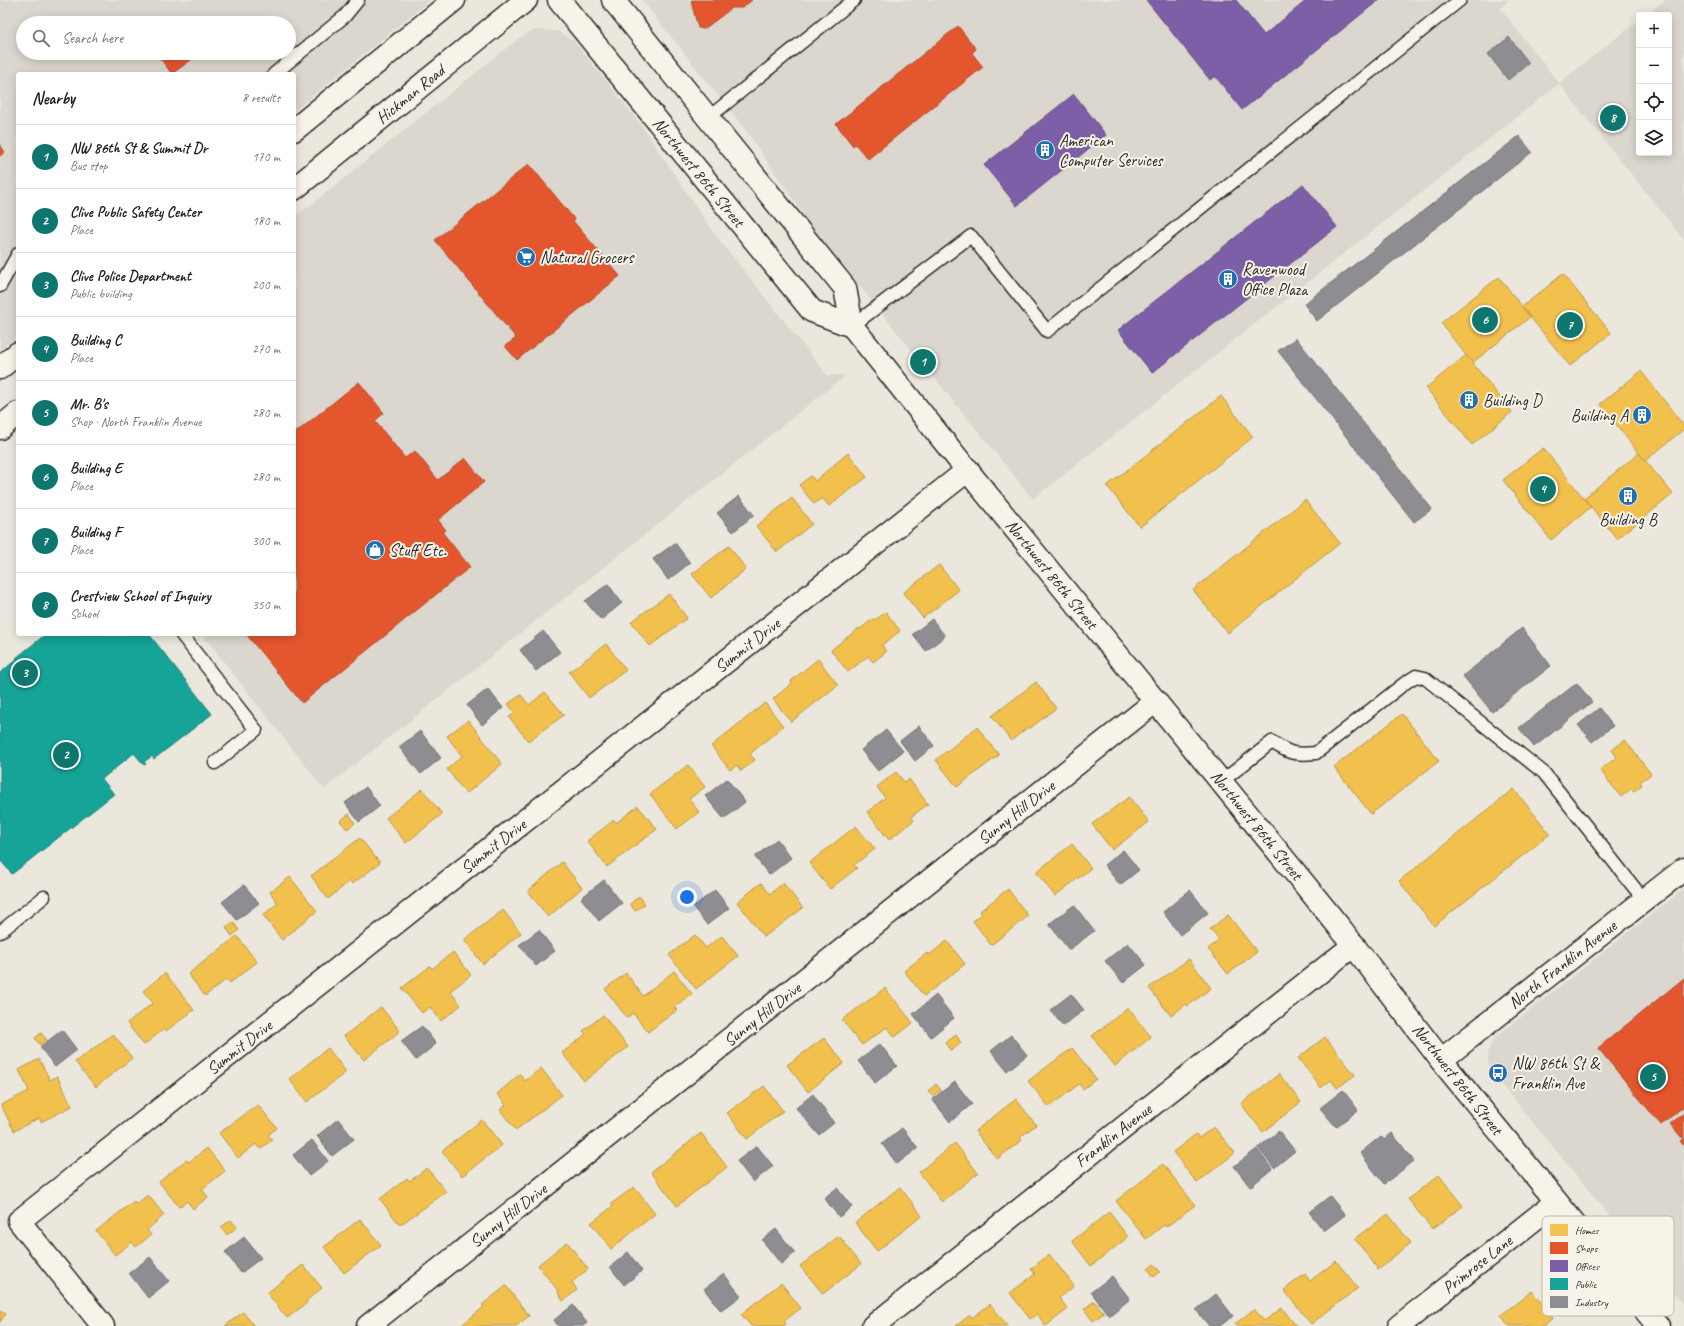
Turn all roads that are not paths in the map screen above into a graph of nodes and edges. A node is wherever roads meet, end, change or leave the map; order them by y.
1 (358, 0) edge
2 (454, 0) edge
3 (526, 0) edge
4 (559, 0) edge
5 (613, 0) edge
6 (854, 0) edge
7 (1460, 0) edge
8 (296, 56) edge
9 (291, 60) edge
10 (276, 72) edge
11 (708, 118) junction
12 (296, 128) edge
13 (296, 187) edge
14 (16, 258) edge
15 (0, 286) edge
16 (852, 326) junction
17 (16, 355) edge
18 (0, 368) edge
19 (16, 416) edge
20 (0, 428) edge
21 (968, 470) junction
22 (183, 636) edge
23 (1156, 701) junction
24 (215, 763) dead end
25 (1222, 782) junction
26 (1684, 869) edge
27 (44, 898) dead end
28 (1644, 900) junction
29 (0, 932) edge
30 (1354, 945) junction
31 (1441, 1060) junction
32 (1556, 1202) junction
33 (1568, 1216) edge
34 (1650, 1316) edge
35 (103, 1326) edge
36 (368, 1326) edge
37 (873, 1326) edge
38 (1399, 1326) edge
39 (1658, 1326) edge

1 - 8 lane
2 - 12 street
3 - 13 street, Hickman Road
4 - 16 street, Northwest 86th Street
5 - 11 street, Northwest 86th Street
6 - 11 lane
7 - 16 lane
9 - 10 lane
11 - 16 street, Northwest 86th Street
14 - 15 lane
16 - 21 street, Northwest 86th Street
17 - 18 street
19 - 20 street
21 - 23 street, Northwest 86th Street
21 - 35 street, Summit Drive
22 - 24 lane
23 - 25 street, Northwest 86th Street
23 - 36 street, Sunny Hill Drive
25 - 28 lane
25 - 30 street, Northwest 86th Street
26 - 28 street, North Franklin Avenue
27 - 29 lane
28 - 31 street, North Franklin Avenue
30 - 31 street, Northwest 86th Street
30 - 37 street, Franklin Avenue
31 - 32 street, Northwest 86th Street
32 - 33 street, Northwest 86th Street
32 - 38 street, Primrose Lane
34 - 39 street, Northwest 86th Street

